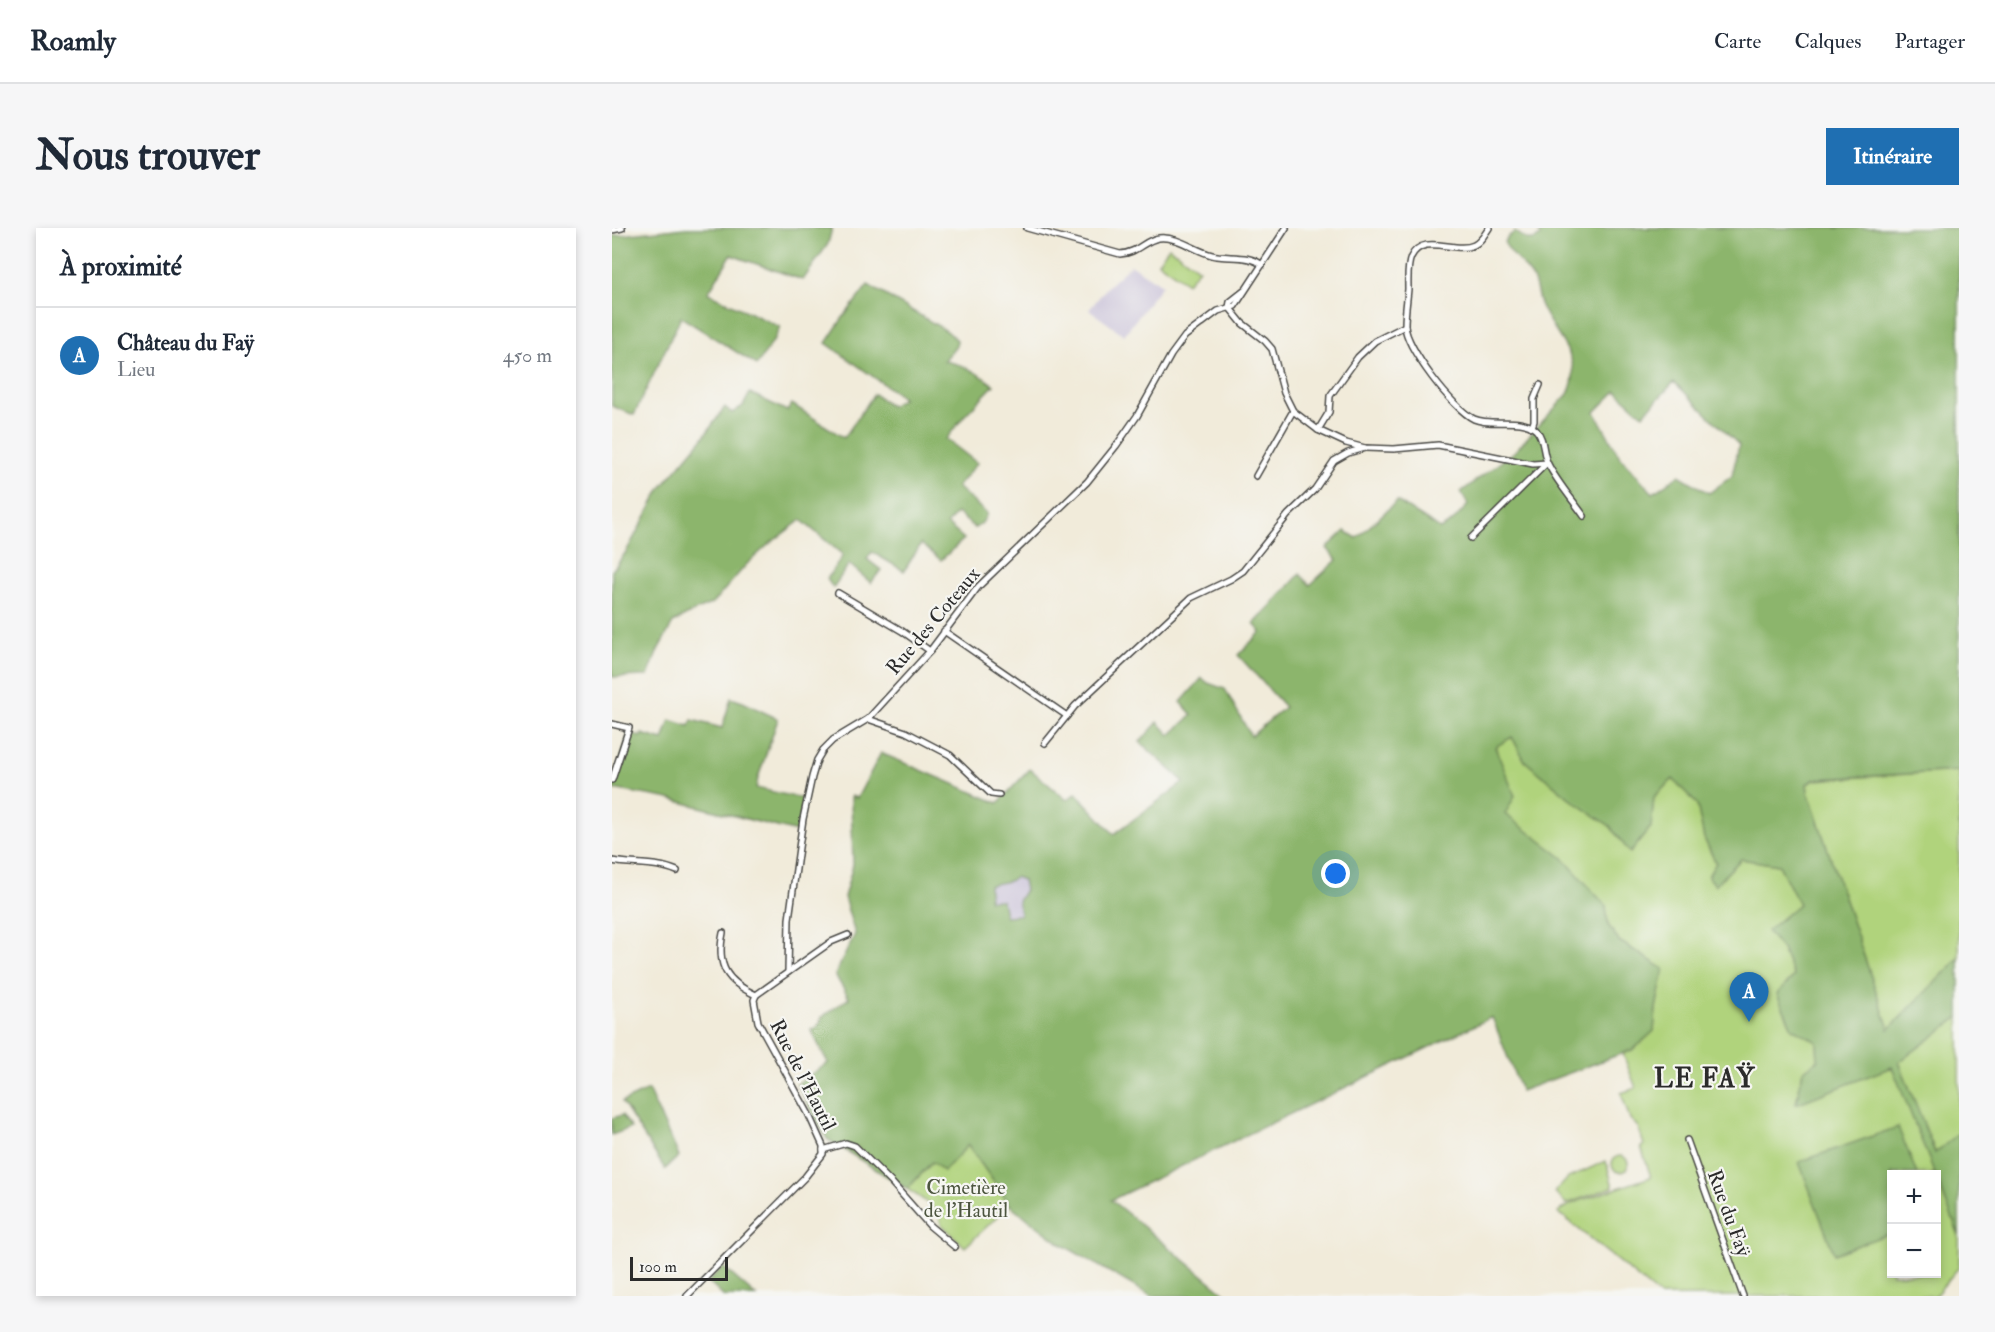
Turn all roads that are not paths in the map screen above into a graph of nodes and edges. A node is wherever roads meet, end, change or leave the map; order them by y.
1 (622, 228) edge
2 (1027, 228) edge
3 (1286, 228) edge
4 (1489, 228) edge
5 (612, 230) edge
6 (1262, 265) junction
7 (1229, 307) junction
8 (1405, 326) junction
9 (1540, 385) dead end
10 (1293, 411) junction
11 (1532, 427) junction
12 (1318, 430) junction
13 (1365, 448) junction
14 (1547, 463) junction
15 (1256, 476) dead end
16 (1584, 516) dead end
17 (1471, 538) dead end
18 (838, 592) dead end
19 (944, 631) junction
20 (930, 651) junction
21 (1067, 716) junction
22 (868, 719) junction
23 (612, 724) edge
24 (1045, 743) dead end
25 (612, 780) edge
26 (999, 795) dead end
27 (612, 861) edge
28 (677, 872) dead end
29 (723, 933) dead end
30 (848, 935) dead end
31 (788, 972) junction
32 (756, 994) junction
33 (1687, 1140) dead end
34 (823, 1150) junction
35 (955, 1247) dead end
36 (687, 1296) edge
37 (1743, 1296) edge

1 - 5 street
2 - 6 street
3 - 6 street, Rue des Coteaux
4 - 8 street
6 - 7 street, Rue des Coteaux
7 - 10 street
7 - 19 street, Rue des Coteaux
8 - 11 street
8 - 12 street
9 - 11 street
10 - 12 street
10 - 15 street
11 - 14 street
12 - 13 street
13 - 14 street
13 - 21 street
14 - 16 street
14 - 17 street
18 - 20 street
19 - 20 street, Rue des Coteaux
19 - 21 street
20 - 22 street, Rue des Coteaux
21 - 24 street
22 - 26 street
22 - 31 street, Rue des Coteaux
23 - 25 street
27 - 28 street
29 - 32 street
30 - 31 street
31 - 32 street
32 - 34 street, Rue de l'Hautil
33 - 37 street, Rue du Faÿ
34 - 35 street
34 - 36 street, Rue de l'Hautil

